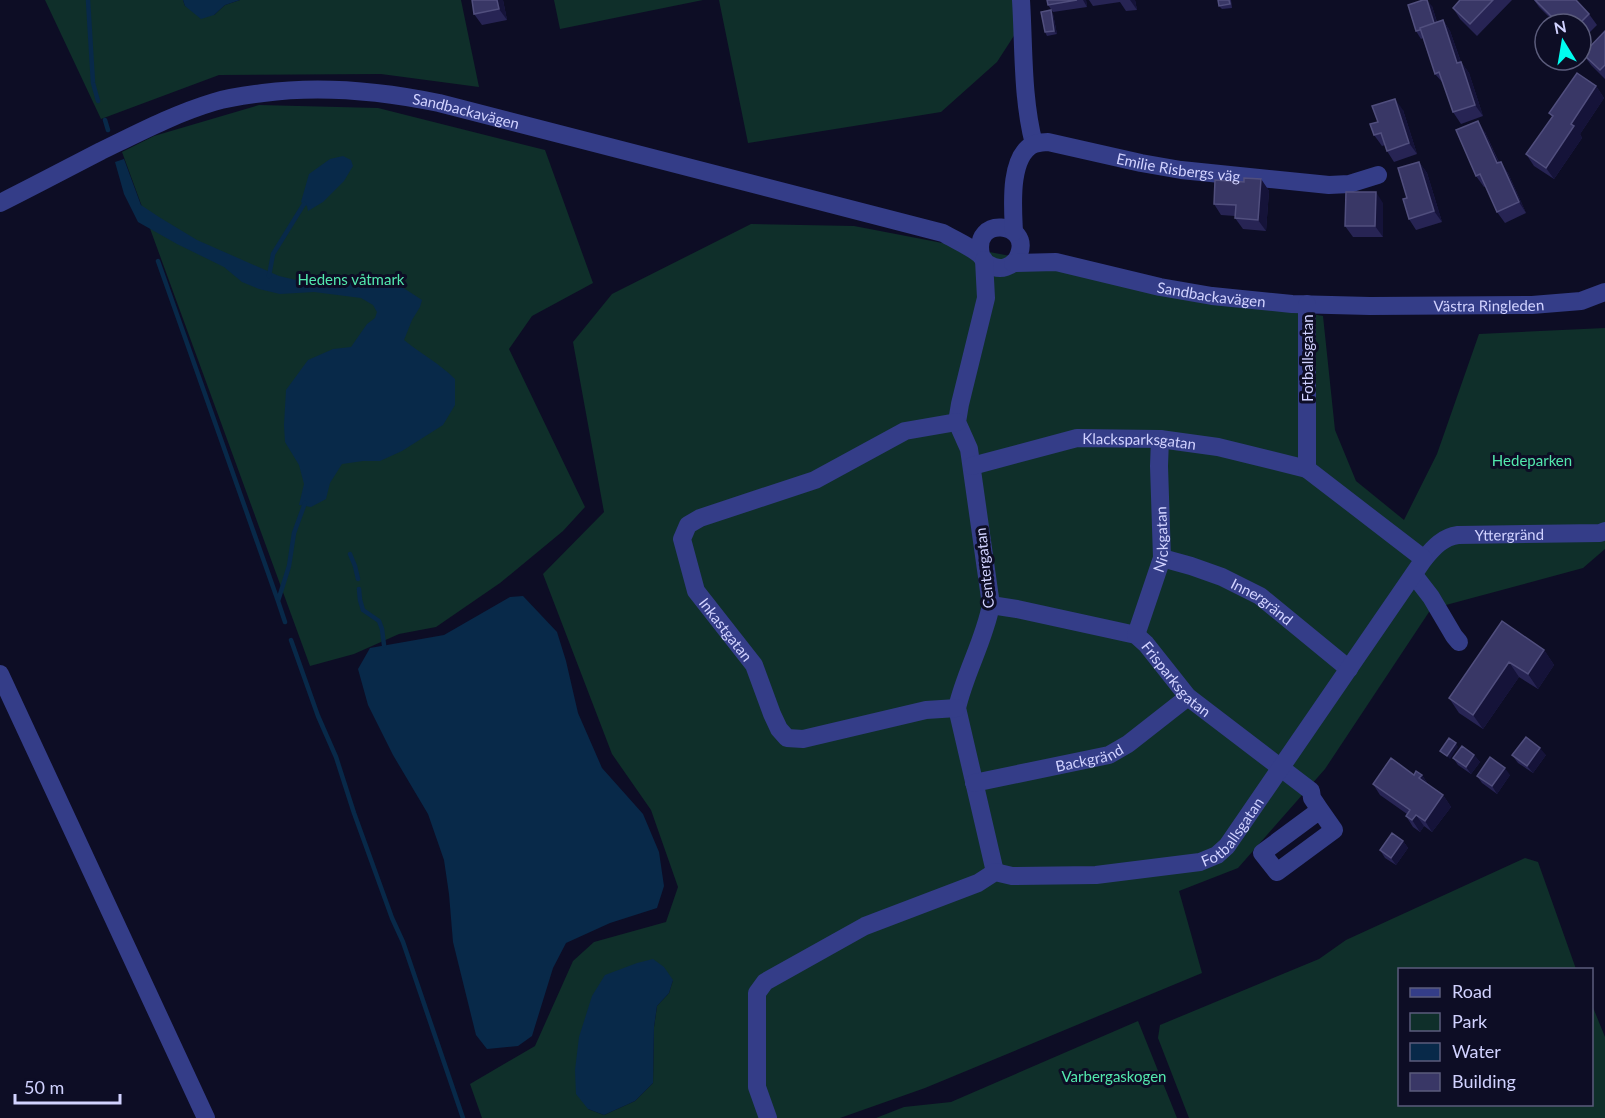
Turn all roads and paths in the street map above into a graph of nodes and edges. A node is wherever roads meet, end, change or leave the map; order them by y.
1 (1021, 0) edge
2 (1034, 144) junction
3 (1378, 175) dead end
4 (1012, 194) junction
5 (0, 203) edge
6 (991, 229) junction
7 (943, 233) junction
8 (1016, 235) junction
9 (982, 258) junction
10 (1056, 262) junction
11 (1010, 265) junction
12 (1605, 292) edge
13 (986, 298) junction
14 (1307, 304) junction
15 (1370, 306) joint
16 (957, 423) junction
17 (1160, 440) junction
18 (972, 466) junction
19 (1307, 469) junction
20 (1605, 531) edge
21 (1162, 558) junction
22 (1424, 559) junction
23 (1414, 575) junction
24 (991, 605) junction
25 (1136, 634) junction
26 (1459, 642) dead end
27 (1349, 669) junction
28 (0, 674) edge
29 (1188, 697) junction
30 (957, 708) junction
31 (1281, 767) junction
32 (974, 783) junction
33 (1320, 810) dead end
34 (995, 872) junction
35 (206, 1118) edge
36 (768, 1118) edge

1 - 2 street
2 - 3 street, Emilie Risbergs väg
2 - 4 street
4 - 6 street
4 - 8 street
5 - 7 street, Sandbackavägen
6 - 7 street, Sandbackavägen
6 - 8 street
6 - 9 street
7 - 9 street, Sandbackavägen
8 - 10 street, Sandbackavägen
8 - 11 street
9 - 11 street
9 - 13 street
10 - 11 street, Sandbackavägen
10 - 14 street, Sandbackavägen
11 - 13 street
12 - 15 street, Västra Ringleden
13 - 16 street
14 - 15 street, Sandbackavägen
14 - 19 street, Fotballsgatan
16 - 18 street, Centergatan
16 - 30 street, Inkastgatan
17 - 18 street, Klacksparksgatan
17 - 19 street, Klacksparksgatan
17 - 21 street, Nickgatan
18 - 24 street, Centergatan
19 - 22 street
20 - 22 street, Yttergränd
21 - 25 street, Nickgatan
21 - 27 street, Innergränd
22 - 23 street, Fotballsgatan
23 - 26 street
23 - 27 street, Fotballsgatan
24 - 25 street, Frisparksgatan
24 - 30 street, Centergatan
25 - 29 street, Frisparksgatan
27 - 31 street, Fotballsgatan
28 - 35 street
29 - 31 street, Frisparksgatan
29 - 32 street, Backgränd
30 - 32 street, Centergatan
31 - 33 street, Frisparksgatan
31 - 34 street, Fotballsgatan
32 - 34 street, Centergatan
34 - 36 street

